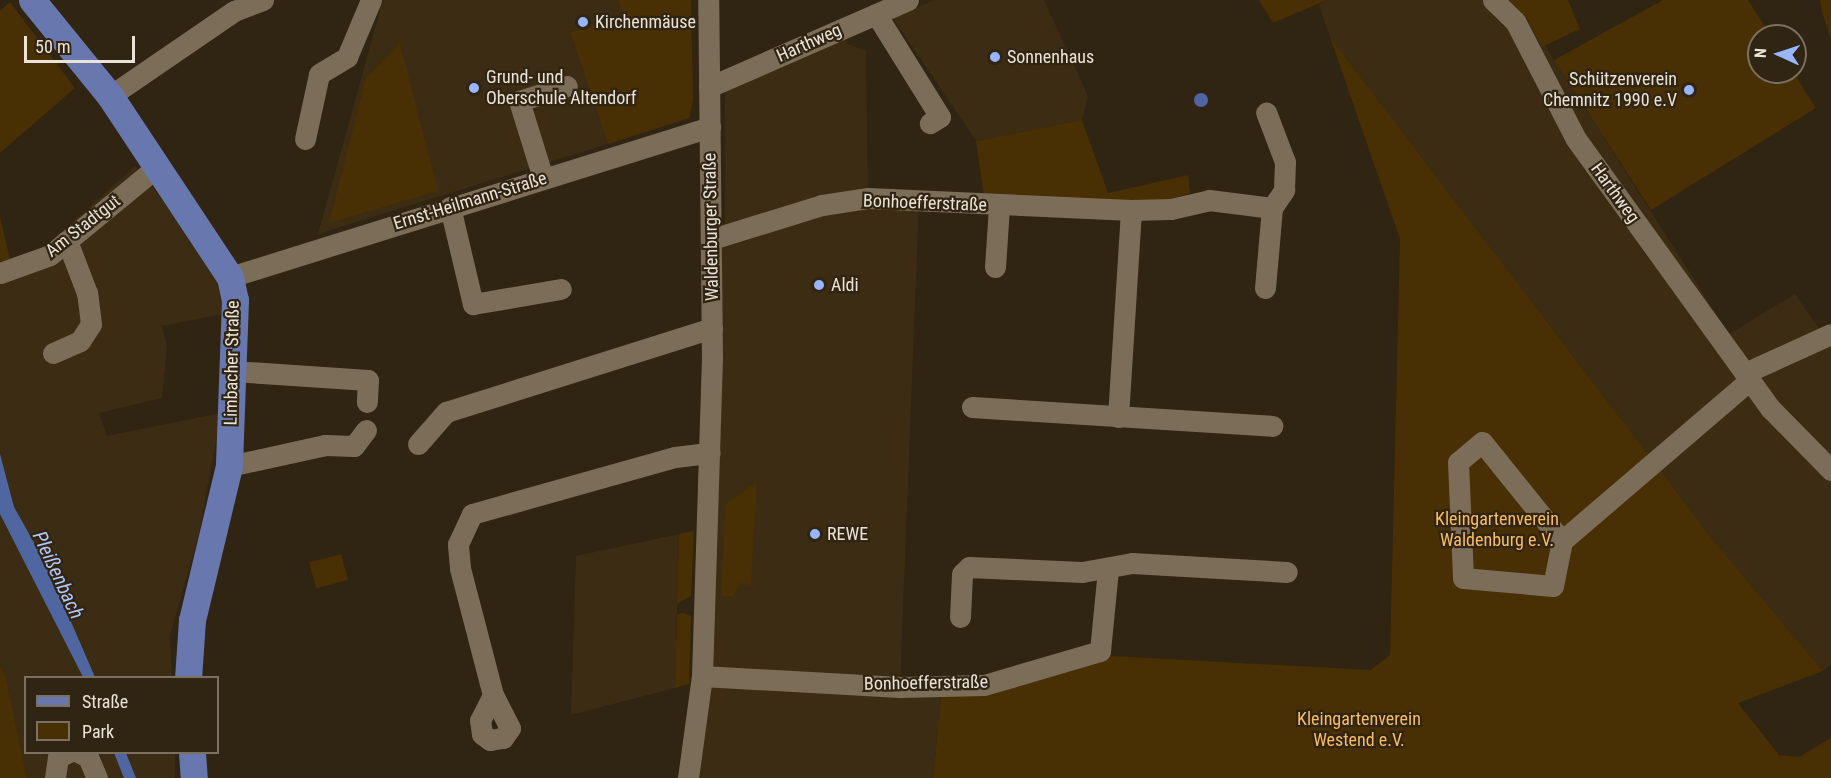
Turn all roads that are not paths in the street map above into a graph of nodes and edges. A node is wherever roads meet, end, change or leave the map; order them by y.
1 (32, 0) edge
2 (263, 0) edge
3 (371, 0) edge
4 (708, 0) edge
5 (908, 0) edge
6 (1493, 0) edge
7 (232, 6) edge
8 (876, 14) junction
9 (567, 86) dead end
10 (709, 87) junction
11 (110, 96) junction
12 (1266, 112) dead end
13 (930, 123) dead end
14 (710, 127) junction
15 (305, 139) dead end
16 (159, 165) junction
17 (540, 170) junction
18 (999, 206) junction
19 (450, 207) junction
20 (1272, 208) junction
21 (1131, 210) junction
22 (712, 239) junction
23 (67, 241) junction
24 (995, 267) dead end
25 (0, 273) edge
26 (230, 277) junction
27 (1265, 288) dead end
28 (561, 289) dead end
29 (712, 328) junction
30 (1831, 334) edge
31 (53, 353) dead end
32 (233, 371) junction
33 (1748, 376) junction
34 (368, 402) dead end
35 (972, 407) dead end
36 (1118, 417) junction
37 (1272, 426) dead end
38 (366, 430) dead end
39 (418, 444) dead end
40 (710, 453) junction
41 (229, 466) junction
42 (1831, 470) edge
43 (1562, 541) junction
44 (1107, 570) junction
45 (1287, 572) dead end
46 (960, 617) dead end
47 (188, 676) edge
48 (702, 676) junction
49 (493, 695) dead end
50 (67, 754) edge
51 (80, 754) edge
52 (192, 754) edge
53 (56, 778) edge
54 (96, 778) edge
55 (194, 778) edge
56 (688, 778) edge

1 - 11 main road, Limbacher Straße
2 - 7 street
3 - 15 street
4 - 10 street, Waldenburger Straße
5 - 8 street, Harthweg
6 - 33 street, Harthweg
7 - 11 street
8 - 10 street, Harthweg
8 - 13 street
9 - 17 street
10 - 14 street, Waldenburger Straße
11 - 16 main road, Limbacher Straße
12 - 20 street
14 - 17 street, Ernst-Heilmann-Straße
14 - 22 street, Waldenburger Straße
16 - 23 street, Am Stadtgut
16 - 26 main road, Limbacher Straße
17 - 19 street, Ernst-Heilmann-Straße
18 - 21 street, Bonhoefferstraße
18 - 22 street, Bonhoefferstraße
18 - 24 street, Bonhoefferstraße
19 - 26 street, Ernst-Heilmann-Straße
19 - 28 street
20 - 21 street, Bonhoefferstraße
20 - 27 street
21 - 36 street
22 - 29 street, Waldenburger Straße
23 - 25 street, Am Stadtgut
23 - 31 street
26 - 32 main road, Limbacher Straße
29 - 39 street
29 - 40 street, Waldenburger Straße
30 - 33 street
32 - 34 street
32 - 41 main road, Limbacher Straße
33 - 42 street, Harthweg
33 - 43 street
35 - 36 street
36 - 37 street
38 - 41 street
40 - 48 street, Waldenburger Straße
40 - 49 street
41 - 47 main road, Limbacher Straße
43 - 43 street
44 - 45 street
44 - 46 street
44 - 48 street, Bonhoefferstraße
48 - 56 street, Waldenburger Straße
50 - 53 street
51 - 54 street
52 - 55 main road

